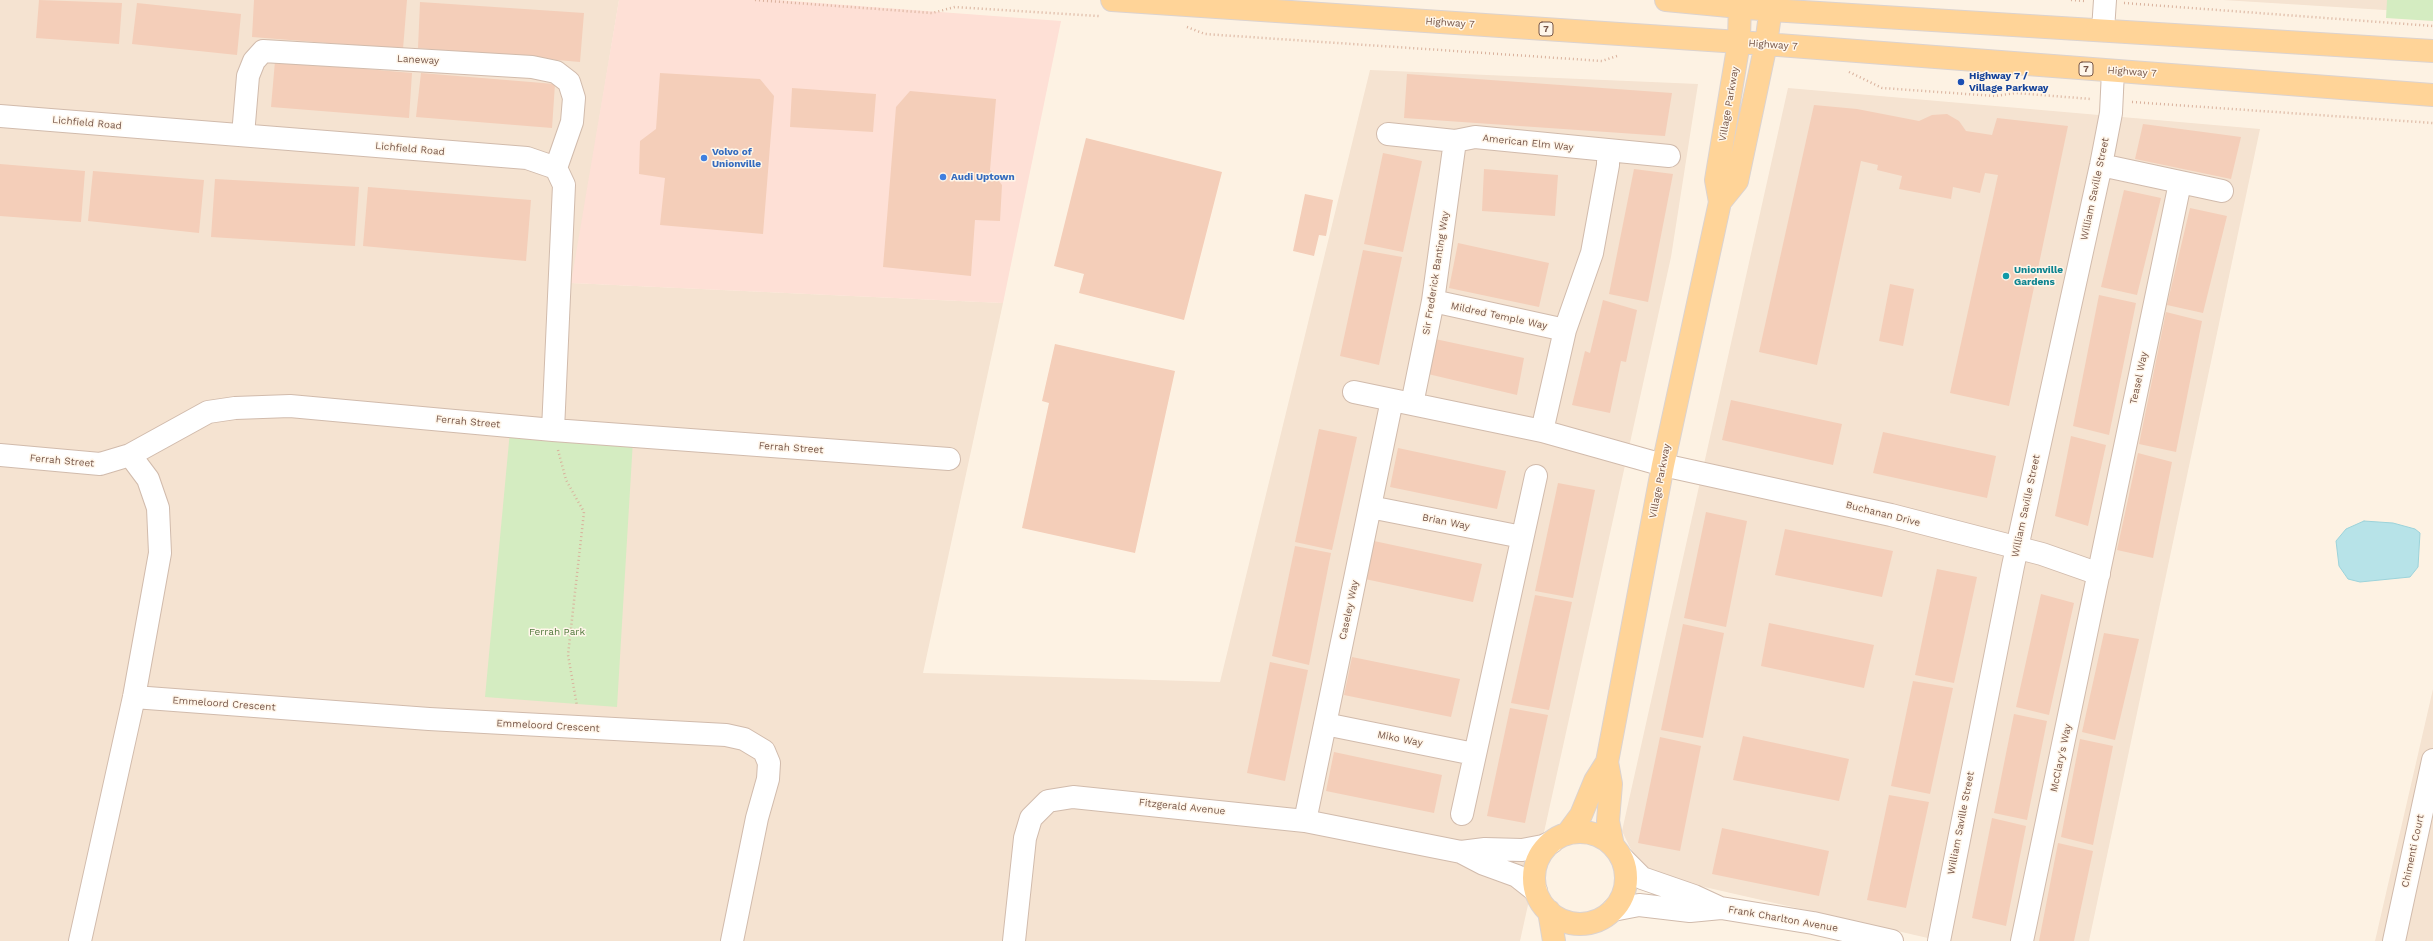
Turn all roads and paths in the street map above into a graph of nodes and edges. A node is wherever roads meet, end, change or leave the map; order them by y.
1 (755, 0) edge
2 (1666, 0) edge
3 (2105, 0) edge
4 (1739, 3) edge
5 (2128, 4) dead end
6 (1772, 5) edge
7 (1110, 8) edge
8 (1185, 26) dead end
9 (2433, 26) edge
10 (2103, 30) junction
11 (1739, 42) junction
12 (1766, 44) junction
13 (2433, 51) edge
14 (1620, 56) dead end
15 (1842, 69) dead end
16 (2113, 71) junction
17 (2433, 96) edge
18 (2112, 101) junction
19 (0, 116) edge
20 (2433, 123) edge
21 (1388, 134) dead end
22 (244, 135) junction
23 (1455, 141) junction
24 (1608, 151) junction
25 (1669, 156) dead end
26 (2101, 165) junction
27 (556, 168) junction
28 (2180, 183) junction
29 (2222, 191) dead end
30 (1720, 202) junction
31 (1433, 301) junction
32 (1565, 330) junction
33 (1354, 392) dead end
34 (1402, 402) junction
35 (553, 430) junction
36 (1542, 431) junction
37 (0, 455) edge
38 (130, 455) junction
39 (949, 459) dead end
40 (1663, 465) junction
41 (1536, 476) dead end
42 (1370, 507) junction
43 (1522, 537) junction
44 (2018, 548) junction
45 (2100, 574) junction
46 (134, 697) junction
47 (1325, 724) junction
48 (580, 728) junction
49 (1474, 754) junction
50 (2433, 760) edge
51 (1607, 762) junction
52 (1462, 814) dead end
53 (1305, 821) junction
54 (1559, 838) junction
55 (1461, 852) junction
56 (1617, 852) junction
57 (1536, 891) junction
58 (1721, 908) junction
59 (1548, 911) junction
60 (1604, 916) junction
61 (80, 941) edge
62 (732, 941) edge
63 (1014, 941) edge
64 (1554, 941) edge
65 (1580, 941) edge
66 (1892, 941) edge
67 (1938, 941) edge
68 (2022, 941) edge
69 (2394, 941) edge

1 - 7 path
2 - 4 main road
3 - 10 street
4 - 6 main road
4 - 11 main road, Village Parkway
5 - 9 path
6 - 10 main road
6 - 12 main road, Village Parkway
7 - 11 main road, Highway 7 / 7
8 - 14 path
10 - 13 main road
11 - 12 main road, Highway 7 / 7
11 - 30 main road, Village Parkway
12 - 16 main road, Highway 7 / 7
12 - 30 main road, Village Parkway
15 - 18 path
16 - 17 main road, Highway 7 / 7
16 - 18 street, William Saville Street
18 - 20 path
18 - 26 street, William Saville Street
19 - 22 street, Lichfield Road
21 - 23 street, American Elm Way
22 - 27 street, Lichfield Road
22 - 27 street, Laneway
23 - 24 street, American Elm Way
23 - 31 street, Sir Frederick Banting Way
24 - 25 street, American Elm Way
24 - 32 street
26 - 28 street
26 - 44 street, William Saville Street
27 - 35 street
28 - 29 street
28 - 45 street, Teasel Way
30 - 40 main road, Village Parkway
31 - 32 street, Mildred Temple Way
31 - 34 street, Sir Frederick Banting Way
32 - 36 street
33 - 34 street, Buchanan Drive
34 - 36 street, Buchanan Drive
34 - 42 street, Caseley Way
35 - 38 street, Ferrah Street
35 - 39 street, Ferrah Street
35 - 48 path
36 - 40 street, Buchanan Drive
37 - 38 street, Ferrah Street
38 - 46 street
40 - 44 street, Buchanan Drive
40 - 51 main road, Village Parkway
41 - 43 street
42 - 43 street, Brian Way
42 - 47 street, Caseley Way
43 - 49 street
44 - 45 street, Buchanan Drive
44 - 67 street, William Saville Street
45 - 68 street, McClary's Way
46 - 48 street, Emmeloord Crescent
46 - 61 street
47 - 49 street, Miko Way
47 - 53 street, Caseley Way
48 - 62 street, Emmeloord Crescent
49 - 52 street
50 - 69 street, Chimenti Court
51 - 54 main road, Village Parkway
51 - 56 main road, Village Parkway
53 - 55 street, Fitzgerald Avenue
53 - 63 street, Fitzgerald Avenue
54 - 55 street, Fitzgerald Avenue
54 - 56 main road
54 - 57 main road
55 - 57 street, Fitzgerald Avenue
56 - 58 street, Frank Charlton Avenue
56 - 60 main road
57 - 59 main road
58 - 60 street, Frank Charlton Avenue
58 - 66 street, Frank Charlton Avenue
59 - 60 main road
59 - 64 main road
60 - 65 main road

